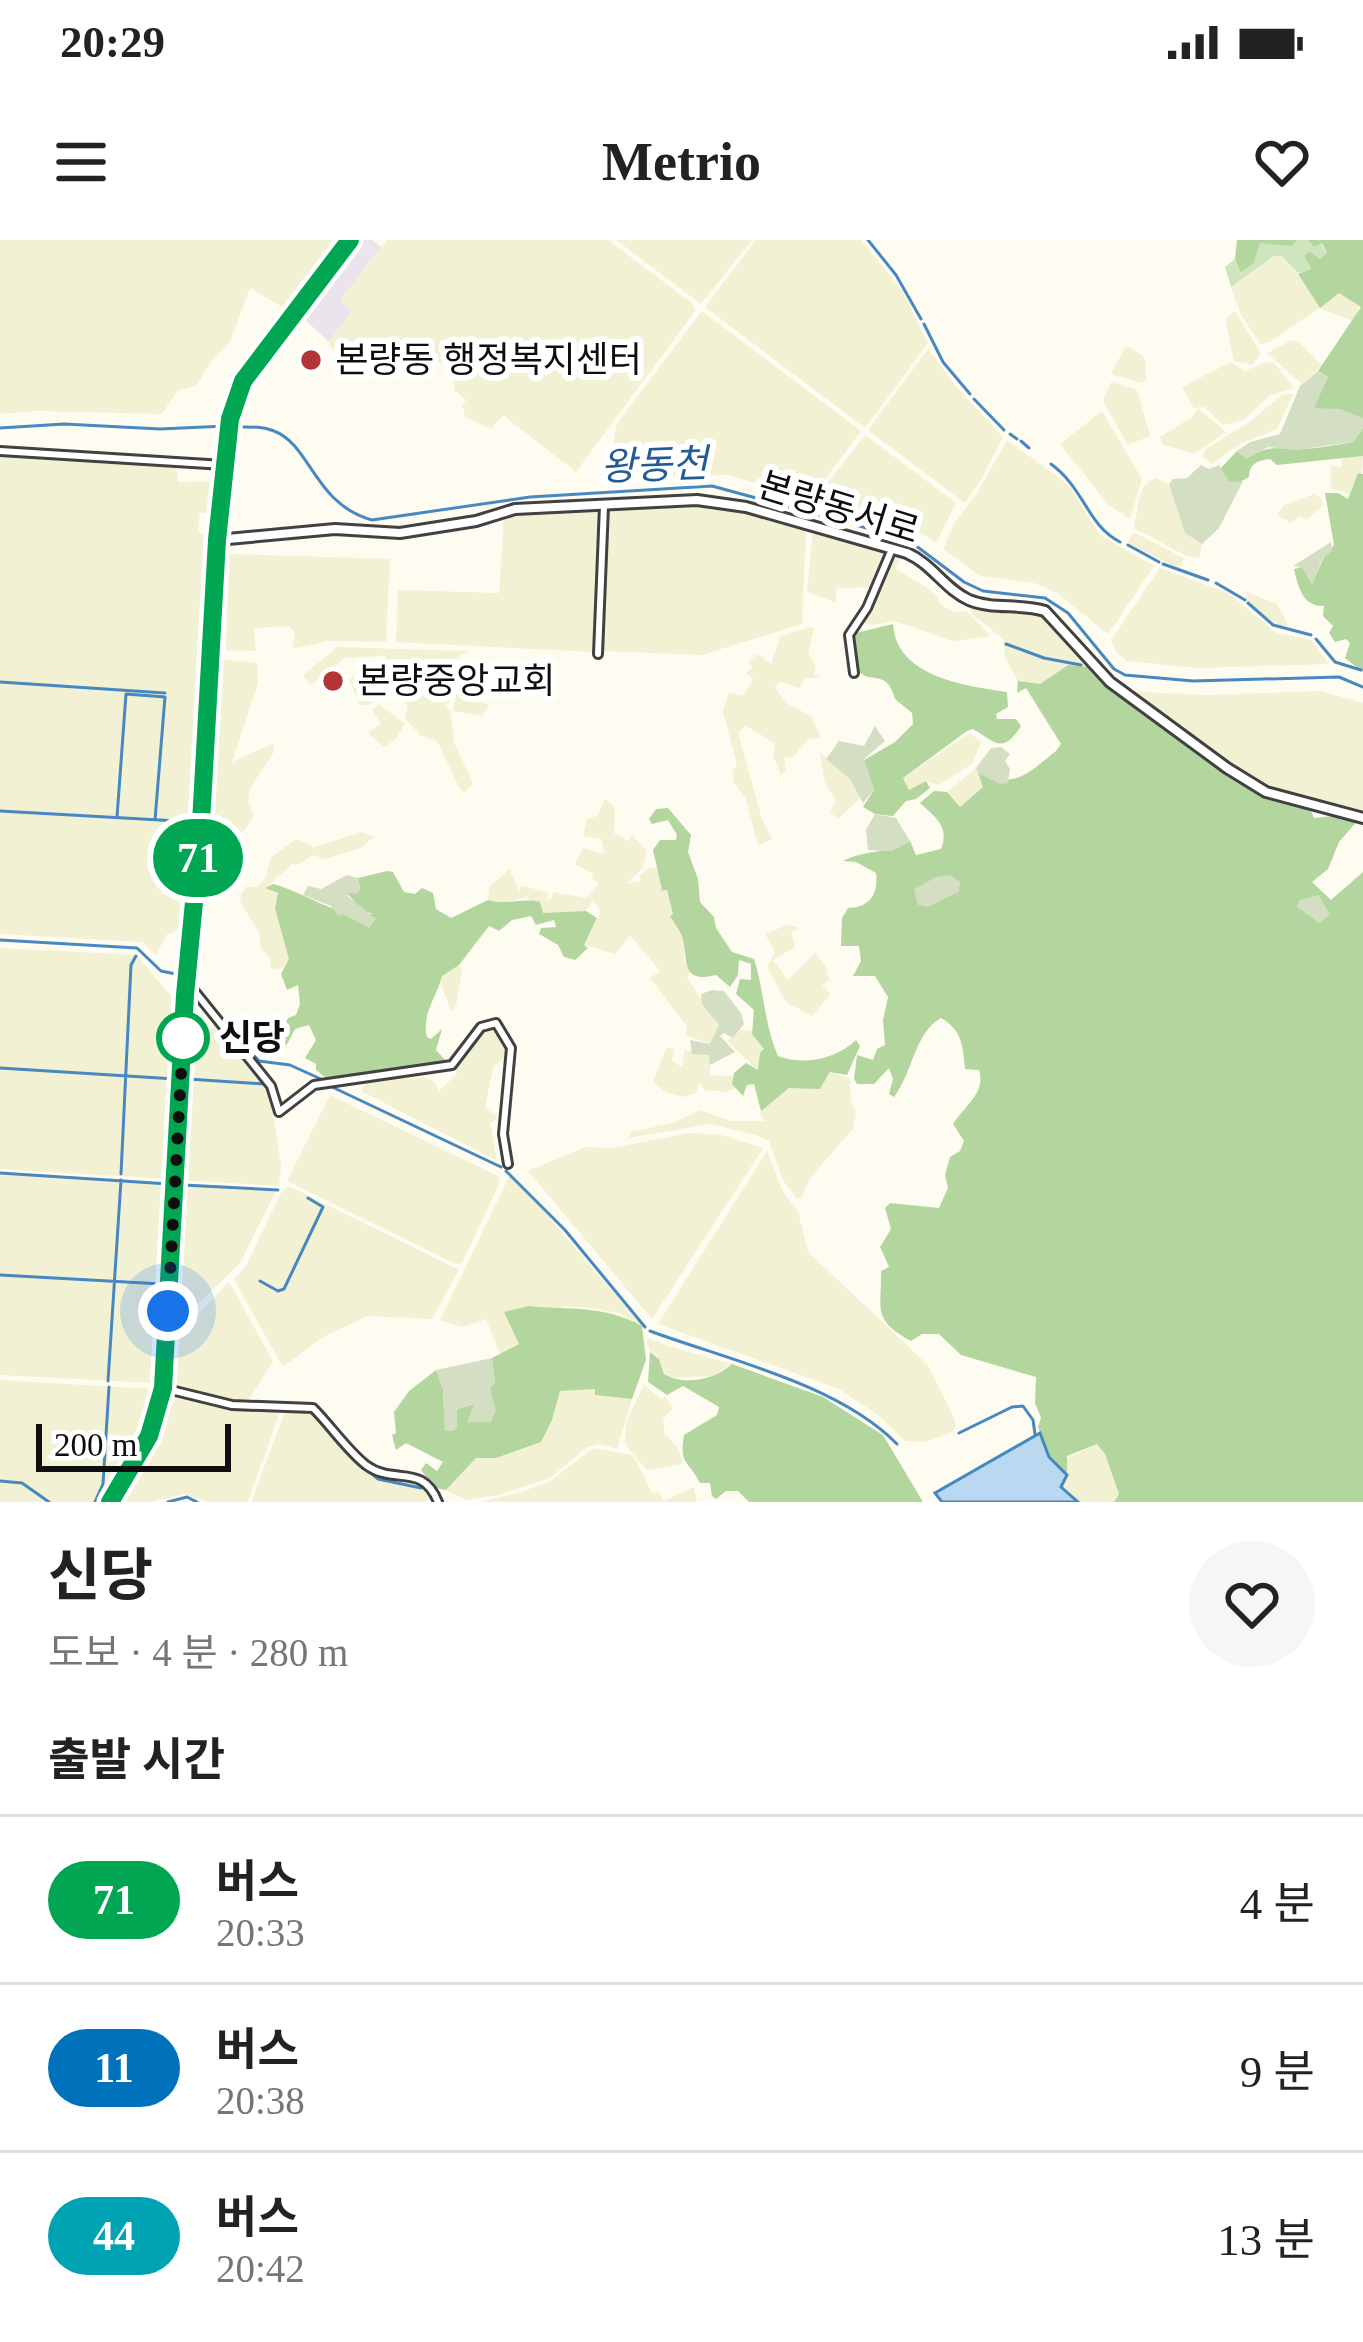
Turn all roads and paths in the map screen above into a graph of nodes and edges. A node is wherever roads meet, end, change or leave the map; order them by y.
1 (350, 240) edge
2 (0, 452) edge
3 (224, 465) junction
4 (604, 505) junction
5 (217, 540) junction
6 (892, 549) junction
7 (598, 654) dead end
8 (854, 674) dead end
9 (1363, 818) edge
10 (186, 981) junction
11 (508, 1164) dead end
12 (163, 1388) junction
13 (110, 1502) edge
14 (438, 1502) edge

1 - 3 main road
2 - 3 street
3 - 5 main road
4 - 5 street, 본량동서로
4 - 6 street, 본량동서로
4 - 7 street
5 - 10 main road
6 - 8 street
6 - 9 street, 본량동서로
10 - 11 street
10 - 12 main road
12 - 13 main road
12 - 14 street

